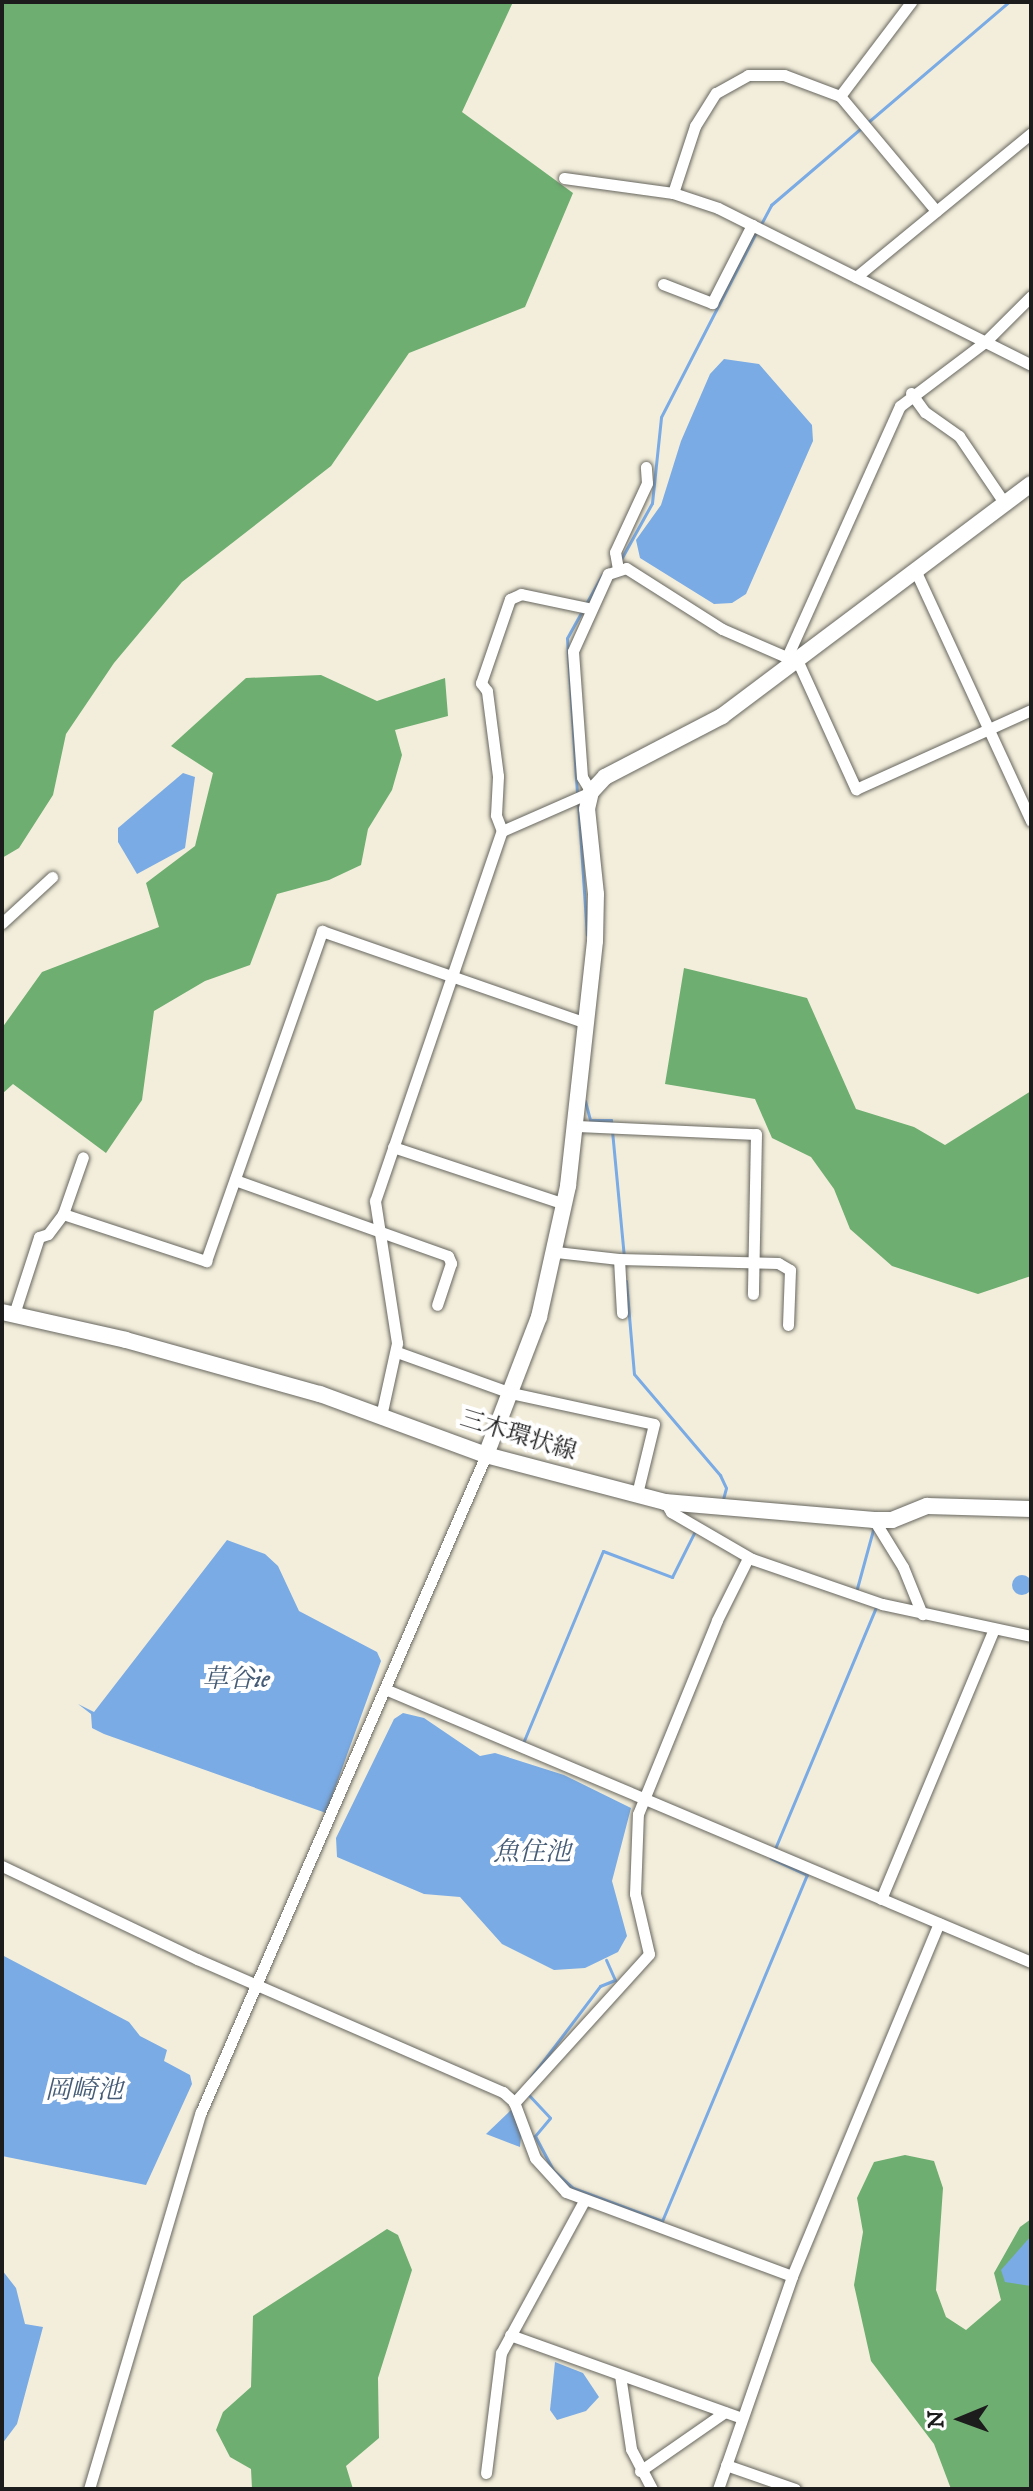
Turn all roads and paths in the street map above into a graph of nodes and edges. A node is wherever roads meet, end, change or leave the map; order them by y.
1 (911, 2) edge
2 (840, 96) junction
3 (1031, 133) edge
4 (564, 178) dead end
5 (673, 193) junction
6 (936, 211) junction
7 (752, 225) junction
8 (856, 277) junction
9 (663, 284) dead end
10 (1031, 296) edge
11 (985, 342) junction
12 (1031, 365) edge
13 (911, 393) junction
14 (646, 467) dead end
15 (1031, 484) edge
16 (1005, 504) junction
17 (618, 569) junction
18 (916, 572) junction
19 (588, 608) junction
20 (793, 660) junction
21 (1031, 710) edge
22 (989, 729) junction
23 (591, 792) junction
24 (1031, 821) edge
25 (502, 831) junction
26 (52, 877) dead end
27 (2, 923) edge
28 (452, 976) junction
29 (583, 1022) junction
30 (577, 1126) junction
31 (393, 1147) junction
32 (83, 1157) dead end
33 (235, 1180) junction
34 (564, 1204) junction
35 (63, 1214) junction
36 (380, 1231) junction
37 (556, 1252) junction
38 (619, 1259) junction
39 (753, 1262) junction
40 (753, 1294) dead end
41 (437, 1305) dead end
42 (8, 1313) edge
43 (622, 1313) dead end
44 (788, 1325) dead end
45 (397, 1352) junction
46 (511, 1393) junction
47 (381, 1416) junction
48 (486, 1455) junction
49 (637, 1494) junction
50 (665, 1502) junction
51 (1031, 1509) edge
52 (874, 1520) junction
53 (748, 1558) junction
54 (922, 1614) junction
55 (994, 1629) junction
56 (1031, 1636) edge
57 (385, 1689) junction
58 (643, 1801) junction
59 (2, 1866) edge
60 (881, 1899) junction
61 (939, 1923) junction
62 (1031, 1962) edge
63 (259, 1984) junction
64 (514, 2103) junction
65 (584, 2201) junction
66 (792, 2276) junction
67 (510, 2335) junction
68 (620, 2375) junction
69 (725, 2412) junction
70 (742, 2418) junction
71 (726, 2465) junction
72 (640, 2471) junction
73 (486, 2473) dead end
74 (89, 2489) edge
75 (652, 2489) edge
76 (718, 2489) edge
77 (795, 2489) edge

1 - 2 street
2 - 5 street
2 - 6 street
3 - 6 street
4 - 5 street
5 - 7 street
6 - 8 street
7 - 8 street
7 - 9 street
8 - 11 street
10 - 11 street
11 - 12 street
11 - 13 street
13 - 16 street
13 - 20 street
14 - 17 street
15 - 16 street
16 - 18 street
17 - 19 street
17 - 20 street
18 - 20 street
18 - 22 street
19 - 23 street
19 - 25 street
20 - 22 street
20 - 23 street
21 - 22 street
22 - 24 street
23 - 25 street
23 - 29 street
25 - 28 street
26 - 27 street
28 - 29 street
28 - 31 street
28 - 33 street
29 - 30 street
30 - 34 street
30 - 39 street
31 - 34 street
31 - 36 street
32 - 35 street
33 - 35 street
33 - 36 street
34 - 37 street
35 - 42 street
36 - 41 street
36 - 45 street
37 - 38 street
37 - 46 street
38 - 39 street
38 - 43 street
39 - 40 street
39 - 44 street
42 - 47 street, 三木環状線
45 - 46 street
45 - 47 street
46 - 48 street
46 - 49 street
47 - 48 street, 三木環状線
48 - 49 street, 三木環状線
48 - 57 street
49 - 50 street, 三木環状線
50 - 52 street, 三木環状線
50 - 53 street
51 - 52 street, 三木環状線
52 - 54 street
53 - 54 street
53 - 58 street
54 - 55 street
55 - 56 street
55 - 60 street
57 - 58 street
57 - 63 street
58 - 60 street
58 - 64 street
59 - 63 street
60 - 61 street
61 - 62 street
61 - 66 street
63 - 64 street
63 - 74 street
64 - 65 street
65 - 66 street
65 - 67 street
66 - 70 street
67 - 68 street
67 - 73 street
68 - 69 street
68 - 72 street
69 - 70 street
69 - 72 street
70 - 71 street
71 - 76 street
71 - 77 street
72 - 75 street

